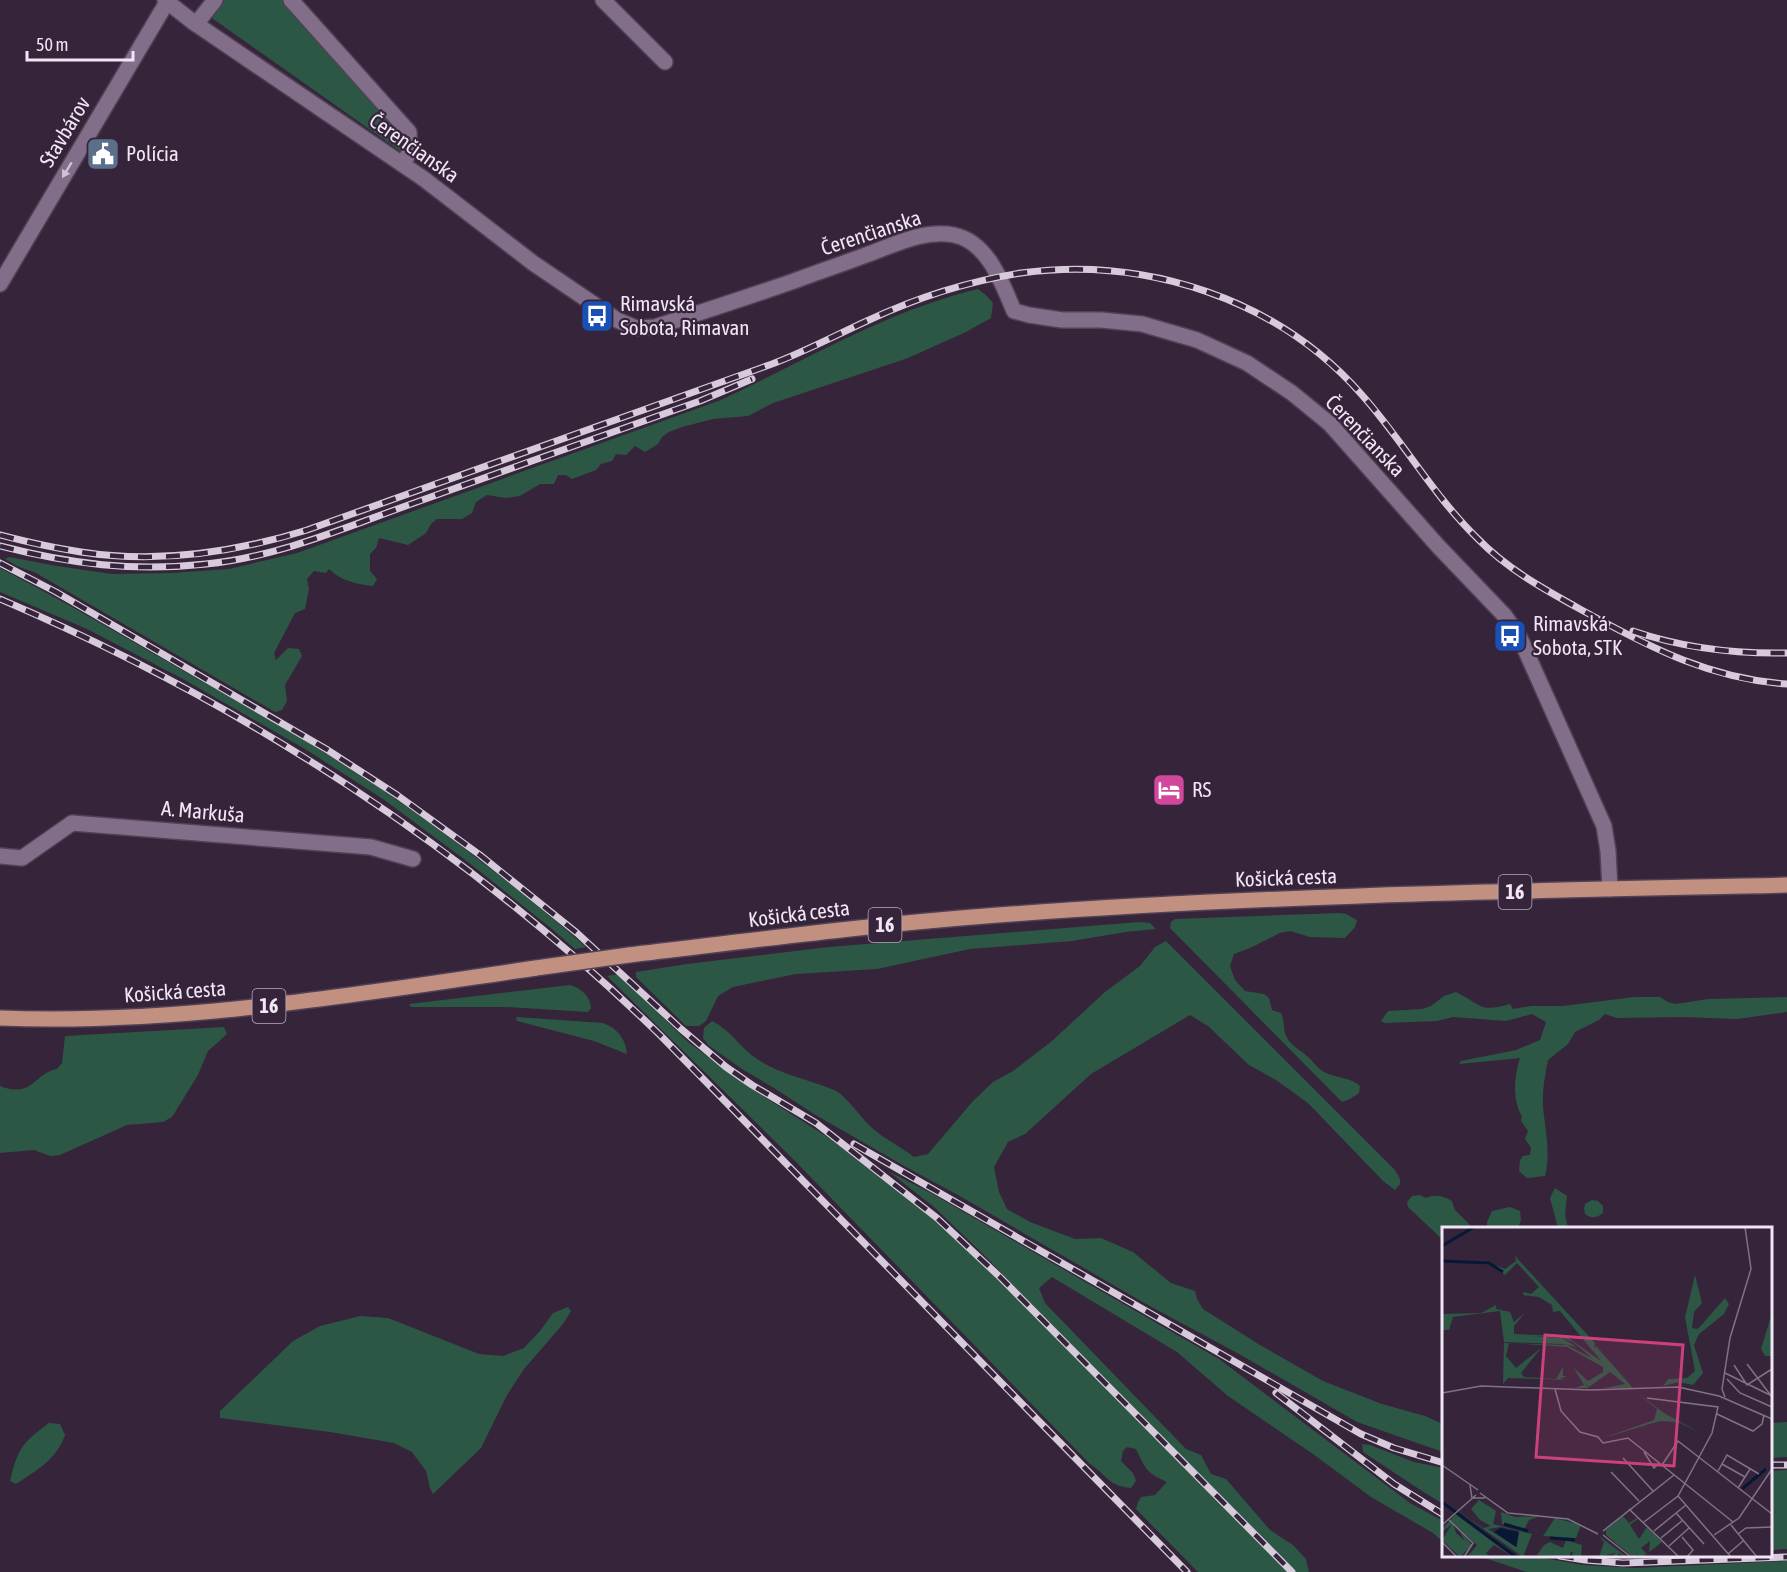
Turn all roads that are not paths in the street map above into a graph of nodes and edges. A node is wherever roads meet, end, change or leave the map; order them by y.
1 (215, 0) edge
2 (291, 0) edge
3 (603, 0) edge
4 (166, 1) edge
5 (196, 24) junction
6 (665, 62) dead end
7 (402, 164) junction
8 (0, 284) edge
9 (0, 856) edge
10 (413, 859) dead end
11 (1787, 885) edge
12 (1610, 889) junction
13 (0, 1018) edge

1 - 5 street
2 - 7 street
3 - 6 street
4 - 5 street, Čerenčianska
4 -> 8 street, Stavbárov
5 - 7 street, Čerenčianska
7 - 12 street, Čerenčianska
9 - 10 street, A. Markuša
11 - 12 main road, Košická cesta / 16
12 - 13 main road, Košická cesta / 16, bridge

